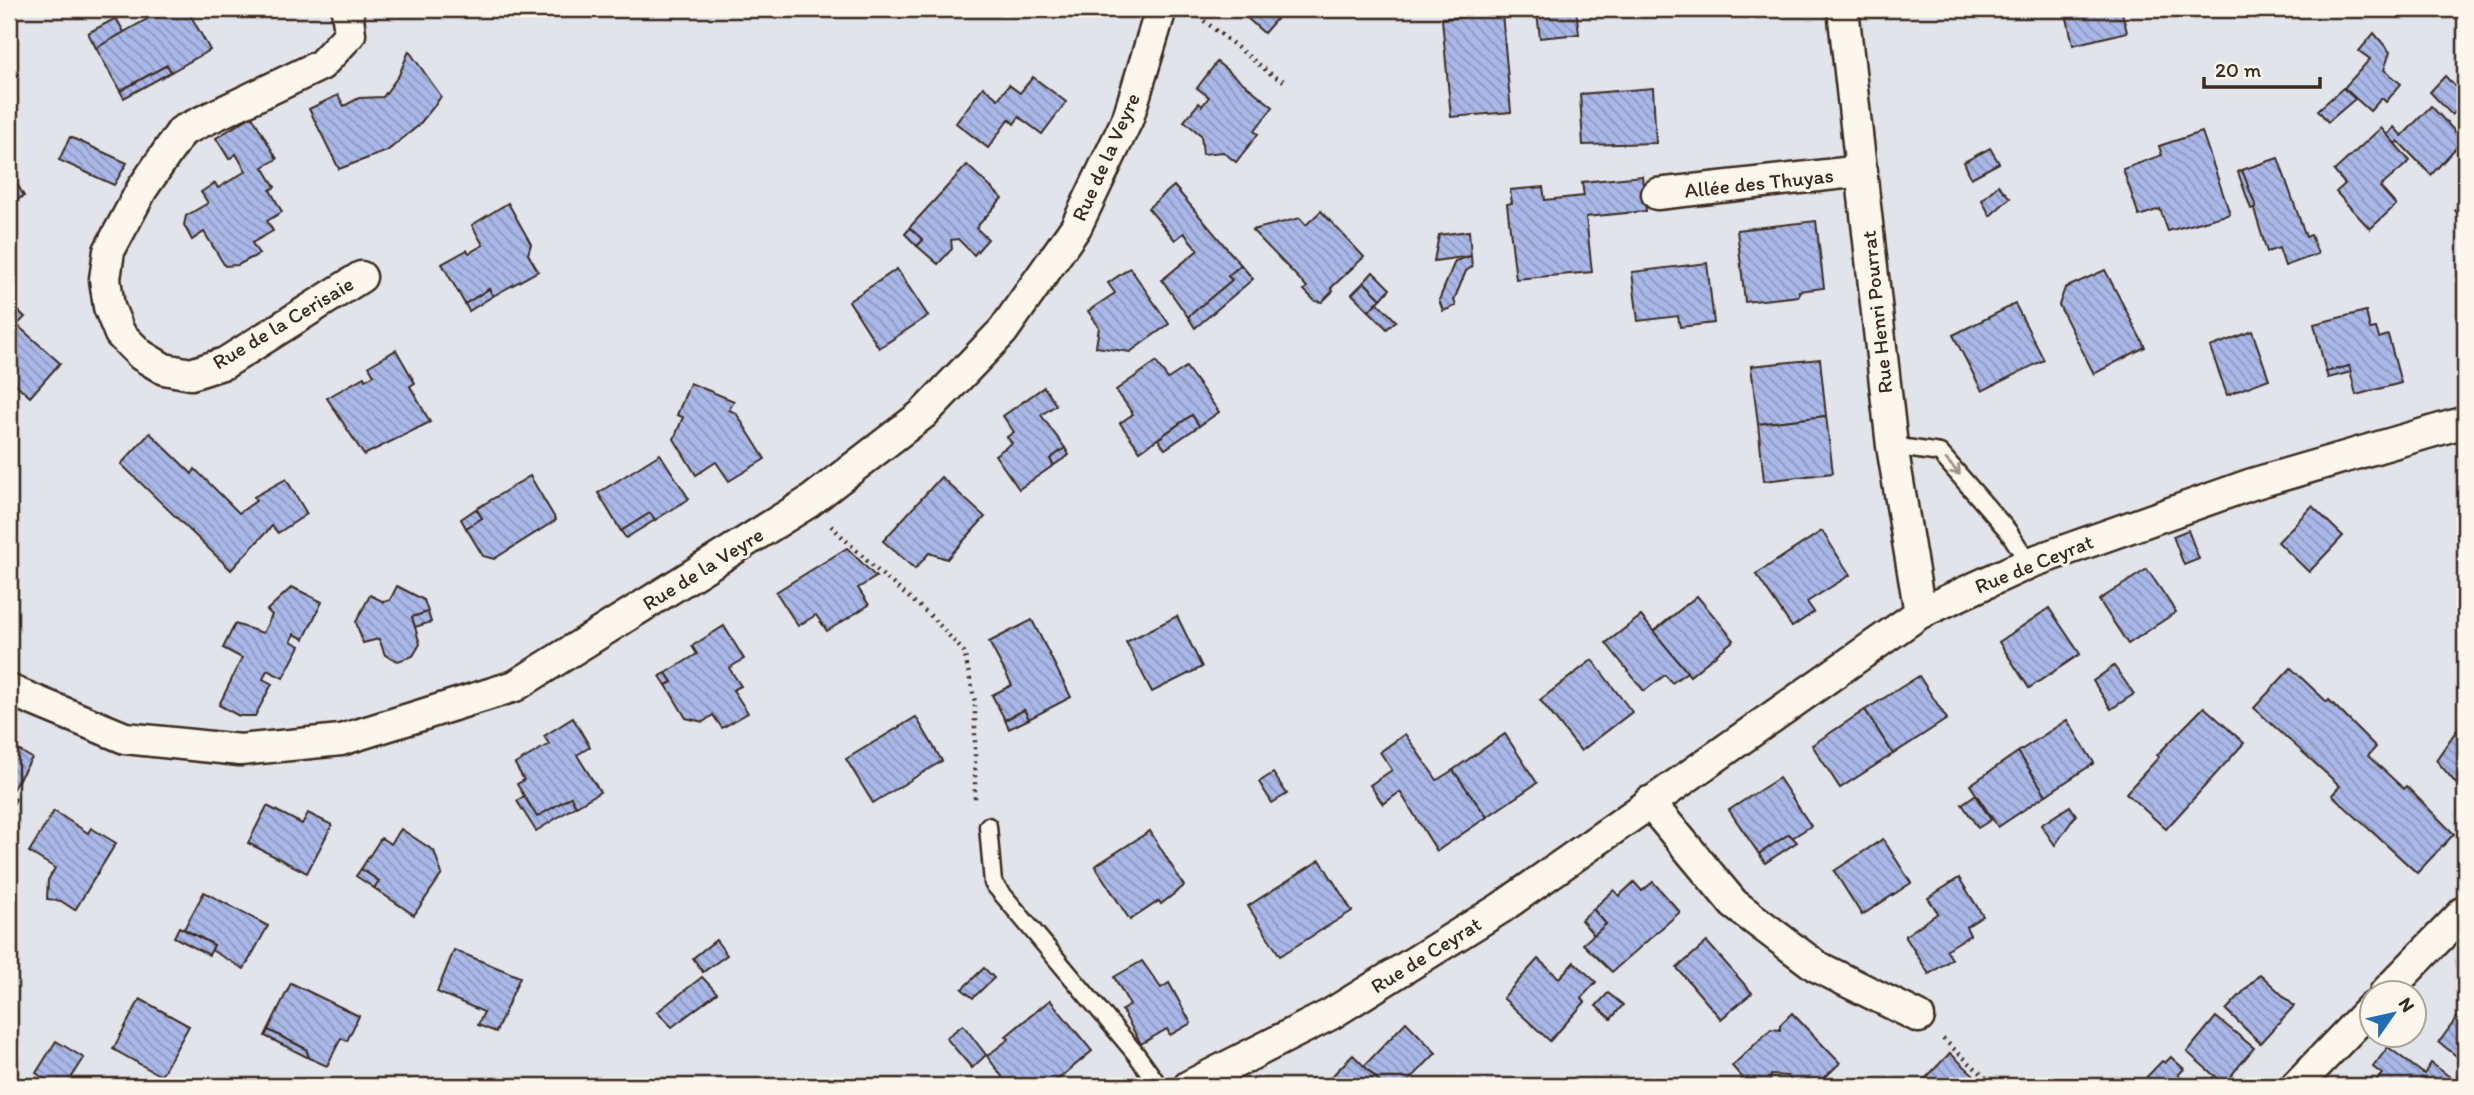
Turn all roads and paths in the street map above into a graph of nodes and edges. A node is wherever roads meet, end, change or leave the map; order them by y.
1 (347, 9) edge
2 (1161, 9) edge
3 (1186, 9) edge
4 (1843, 9) edge
5 (1284, 81) dead end
6 (1862, 171) junction
7 (1657, 194) dead end
8 (361, 277) dead end
9 (2465, 422) edge
10 (1892, 446) junction
11 (809, 502) junction
12 (2029, 563) junction
13 (1920, 613) junction
14 (9, 690) edge
15 (1649, 802) junction
16 (988, 826) joint
17 (2465, 911) edge
18 (2399, 979) edge
19 (1919, 1017) joint
20 (2358, 1022) edge
21 (1159, 1086) edge
22 (1189, 1086) edge
23 (1995, 1086) edge
24 (2296, 1086) edge

1 - 8 street, Rue de la Cerisaie
2 - 11 street, Rue de la Veyre
3 - 5 path
4 - 6 street, Rue Henri Pourrat
6 - 7 street, Allée des Thuyas
6 - 10 street, Rue Henri Pourrat
9 - 12 street, Rue de Ceyrat
10 -> 12 lane
10 - 13 street, Rue Henri Pourrat
11 - 14 street, Rue de la Veyre
11 - 16 path
12 - 13 street, Rue de Ceyrat
13 - 15 street, Rue de Ceyrat
15 - 19 street
15 - 22 street, Rue de Ceyrat
16 - 21 lane
17 - 18 street
19 - 23 path
20 - 24 street

